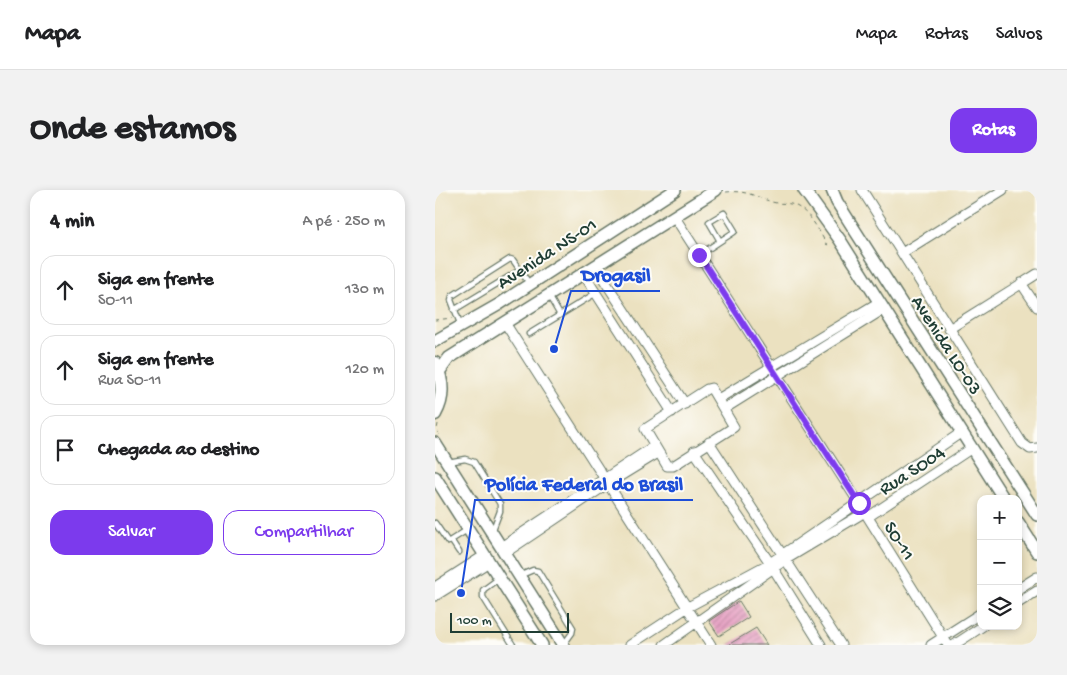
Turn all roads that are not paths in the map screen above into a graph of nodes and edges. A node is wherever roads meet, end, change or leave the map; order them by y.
1 (675, 190) edge
2 (803, 190) edge
3 (831, 190) edge
4 (863, 190) edge
5 (1003, 190) edge
6 (721, 191) edge
7 (674, 216) junction
8 (720, 241) junction
9 (903, 253) junction
10 (699, 255) junction
11 (595, 266) junction
12 (520, 270) junction
13 (583, 273) junction
14 (1037, 274) edge
15 (1021, 283) junction
16 (530, 284) junction
17 (596, 293) junction
18 (549, 296) junction
19 (881, 305) junction
20 (1037, 307) edge
21 (454, 310) junction
22 (560, 315) junction
23 (459, 322) junction
24 (505, 323) junction
25 (949, 329) junction
26 (529, 334) dead end
27 (435, 341) edge
28 (437, 367) edge
29 (771, 368) junction
30 (777, 377) junction
31 (718, 399) junction
32 (685, 404) junction
33 (724, 409) junction
34 (672, 412) junction
35 (437, 418) edge
36 (962, 432) junction
37 (439, 442) edge
38 (709, 442) junction
39 (972, 448) junction
40 (1037, 448) edge
41 (656, 450) junction
42 (694, 451) junction
43 (447, 462) junction
44 (435, 477) edge
45 (607, 480) junction
46 (1001, 495) edge
47 (859, 503) junction
48 (866, 515) junction
49 (1037, 515) edge
50 (435, 523) edge
51 (1022, 528) edge
52 (468, 529) junction
53 (492, 533) junction
54 (451, 540) junction
55 (503, 550) junction
56 (459, 552) dead end
57 (1037, 552) edge
58 (783, 557) junction
59 (487, 559) junction
60 (772, 565) junction
61 (519, 576) junction
62 (1037, 577) edge
63 (499, 578) junction
64 (1022, 586) edge
65 (435, 587) edge
66 (1037, 591) edge
67 (435, 596) edge
68 (1022, 600) edge
69 (688, 607) junction
70 (977, 616) edge
71 (697, 622) junction
72 (977, 630) edge
73 (945, 641) edge
74 (513, 645) edge
75 (542, 645) edge
76 (563, 645) edge
77 (630, 645) edge
78 (664, 645) edge
79 (711, 645) edge
80 (821, 645) edge
81 (841, 645) edge
82 (931, 645) edge
83 (954, 645) edge

1 - 16 street, Avenida NS-01
2 - 19 street, Avenida LO-03
3 - 49 street, Avenida LO-03
4 - 9 street
5 - 9 street
6 - 7 street, Avenida NS-01
7 - 10 street, SO-11
7 - 11 street, Avenida NS-01
8 - 8 lane
8 - 10 lane
9 - 25 street
10 - 29 street, SO-11
11 - 13 street, Avenida NS-01
11 - 32 street
12 - 16 lane
12 - 21 lane
12 - 21 lane
13 - 17 street
13 - 18 street, Avenida NS-01
14 - 15 street
15 - 20 street
15 - 25 street
16 - 23 street, Avenida NS-01
17 - 22 lane
17 - 34 street
18 - 22 lane
18 - 24 street, Avenida NS-01
19 - 29 street
19 - 30 street
19 - 36 street, Avenida LO-03
21 - 23 lane
22 - 26 lane
23 - 27 street, Avenida NS-01
24 - 28 street, Avenida NS-01
24 - 45 street
25 - 40 street
28 - 35 main road
29 - 30 street, SO-11
29 - 31 street
30 - 33 street
30 - 47 street, SO-11
31 - 32 street
31 - 33 street
32 - 34 street
33 - 38 street
34 - 41 street
36 - 39 street, Avenida LO-03
36 - 47 street
37 - 43 street
38 - 42 street
38 - 58 street
39 - 46 street, Avenida LO-03
39 - 48 street, Rua SO04
41 - 42 street
41 - 45 street
42 - 60 street
43 - 53 street
43 - 53 lane
44 - 52 street
45 - 55 street
45 - 69 street
47 - 48 street, SO-11
47 - 58 street
48 - 58 street, Rua SO04
48 - 73 street, SO-11
50 - 54 lane
51 - 57 street
52 - 54 lane
52 - 59 street
53 - 55 street
54 - 56 lane
55 - 61 street
58 - 60 street
58 - 81 street
59 - 63 street
59 - 65 street
59 - 67 street
60 - 69 street
60 - 71 street
60 - 80 street
61 - 76 street
61 - 76 lane
62 - 64 street
63 - 74 lane
63 - 75 street
66 - 68 street
69 - 71 street
69 - 77 street
70 - 73 street
71 - 78 street
71 - 79 street
72 - 83 street
73 - 82 street

